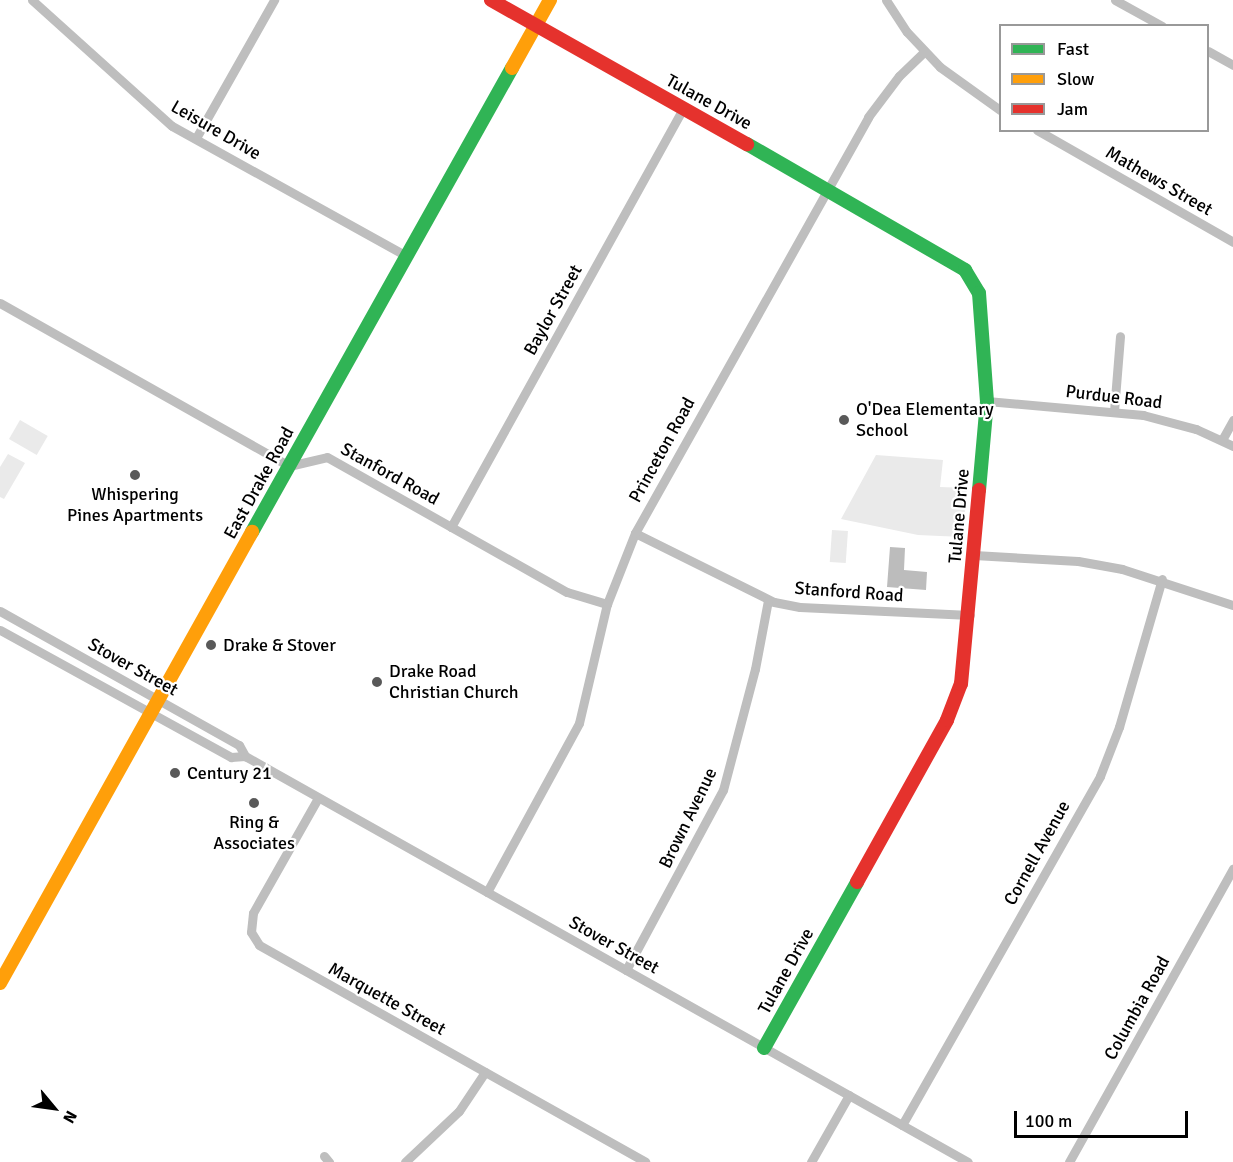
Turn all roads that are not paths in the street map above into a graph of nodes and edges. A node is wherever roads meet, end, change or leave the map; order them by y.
1 (32, 0) edge
2 (274, 0) edge
3 (491, 0) edge
4 (550, 0) edge
5 (886, 0) edge
6 (1115, 0) edge
7 (1158, 24) edge
8 (536, 26) junction
9 (924, 52) junction
10 (1209, 52) edge
11 (1233, 65) edge
12 (683, 108) junction
13 (999, 109) edge
14 (1040, 132) edge
15 (196, 138) junction
16 (827, 189) junction
17 (1233, 242) edge
18 (407, 256) junction
19 (0, 303) edge
20 (1120, 336) dead end
21 (987, 401) junction
22 (1114, 411) junction
23 (1233, 420) edge
24 (1222, 440) junction
25 (1233, 446) edge
26 (289, 466) junction
27 (451, 527) junction
28 (635, 533) junction
29 (974, 555) junction
30 (1162, 579) junction
31 (768, 600) junction
32 (607, 604) junction
33 (1233, 605) edge
34 (0, 611) edge
35 (970, 615) junction
36 (0, 630) edge
37 (159, 700) junction
38 (151, 713) junction
39 (245, 756) junction
40 (318, 798) junction
41 (1233, 869) edge
42 (487, 892) junction
43 (626, 970) junction
44 (0, 983) edge
45 (764, 1048) junction
46 (485, 1072) junction
47 (849, 1095) junction
48 (902, 1125) junction
49 (628, 1152) junction
50 (405, 1162) edge
51 (623, 1162) edge
52 (645, 1162) edge
53 (811, 1162) edge
54 (968, 1162) edge
55 (1070, 1162) edge

1 - 15 street, Leisure Drive
2 - 15 street
3 - 8 street, Tulane Drive
4 - 8 street, East Drake Road
5 - 9 street
6 - 7 street
8 - 12 street, Tulane Drive
8 - 18 street, East Drake Road
9 - 13 street
9 - 16 street, Princeton Road
10 - 11 street
12 - 16 street, Tulane Drive
12 - 27 street, Baylor Street
14 - 17 street, Mathews Street
15 - 18 street, Leisure Drive
16 - 21 street, Tulane Drive
16 - 28 street, Princeton Road
18 - 26 street, East Drake Road
19 - 26 street
20 - 22 street
21 - 22 street, Purdue Road
21 - 29 street, Tulane Drive
22 - 24 street, Purdue Road
23 - 24 street
24 - 25 street, Purdue Road
26 - 27 street, Stanford Road
26 - 37 street, East Drake Road
27 - 32 street, Stanford Road
28 - 31 street, Stanford Road
28 - 32 street, Princeton Road
29 - 30 street
29 - 35 street, Tulane Drive
30 - 33 street
30 - 48 street, Cornell Avenue
31 - 35 street, Stanford Road
31 - 43 street, Brown Avenue
32 - 42 street, Princeton Road
34 - 37 street, Stover Street
35 - 45 street, Tulane Drive
36 - 38 street, Stover Street
37 - 38 street, East Drake Road
37 - 39 street, Stover Street
38 - 39 street, Stover Street
38 - 44 street, East Drake Road
39 - 40 street, Stover Street
40 - 42 street, Stover Street
40 - 46 street, Marquette Street
41 - 55 street, Columbia Road
42 - 43 street, Stover Street
43 - 45 street, Stover Street
45 - 47 street, Stover Street
46 - 49 street, Marquette Street
46 - 50 street
47 - 48 street, Stover Street
47 - 53 street
48 - 54 street, Stover Street
49 - 51 street
49 - 52 street, Marquette Street

